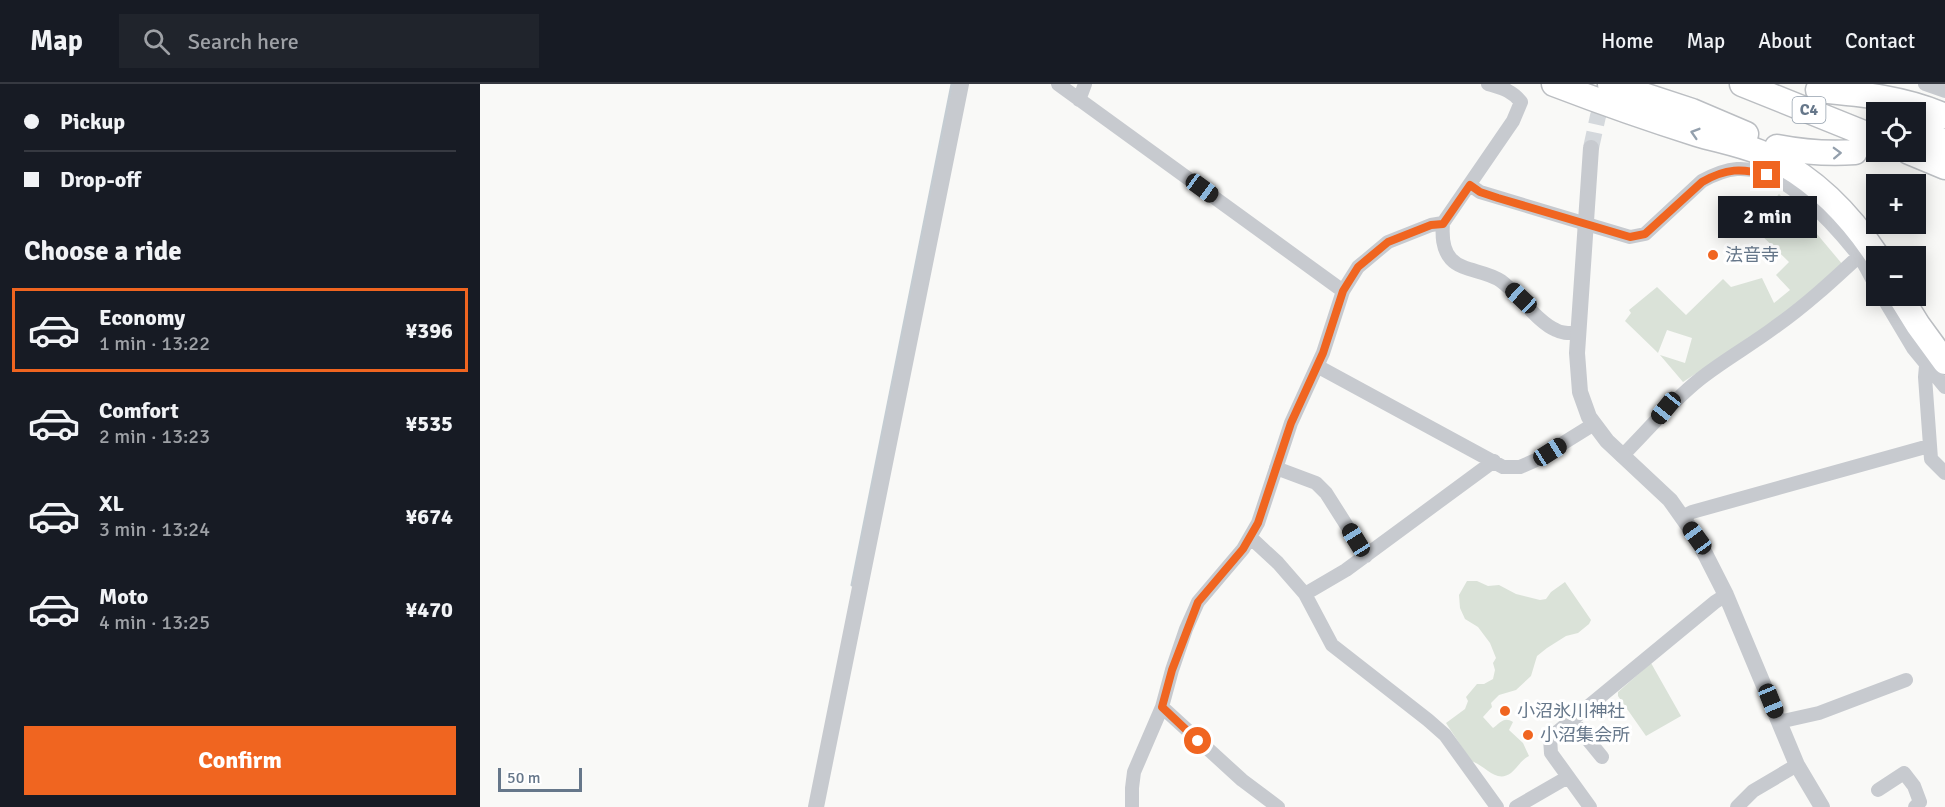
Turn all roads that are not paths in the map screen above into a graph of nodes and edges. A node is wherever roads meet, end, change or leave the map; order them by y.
1 (961, 84) edge
2 (1058, 84) edge
3 (1085, 84) edge
4 (1488, 84) edge
5 (1554, 84) edge
6 (1611, 84) edge
7 (1742, 84) edge
8 (1925, 84) edge
9 (1810, 87) edge
10 (1945, 91) edge
11 (1079, 100) junction
12 (1866, 109) edge
13 (1945, 116) edge
14 (1926, 133) edge
15 (1866, 134) edge
16 (1945, 142) edge
17 (1777, 147) junction
18 (1591, 148) tunnel mouth
19 (1855, 152) dead end
20 (1926, 159) edge
21 (1945, 167) edge
22 (1470, 185) junction
23 (1443, 224) junction
24 (1585, 224) junction
25 (1881, 246) edge
26 (1866, 253) edge
27 (1866, 254) edge
28 (1866, 258) edge
29 (1343, 291) junction
30 (1888, 306) edge
31 (1906, 306) edge
32 (1919, 306) edge
33 (1578, 333) junction
34 (1945, 346) edge
35 (1936, 364) edge
36 (1317, 366) junction
37 (1945, 387) edge
38 (1594, 424) junction
39 (1929, 446) junction
40 (1622, 456) junction
41 (1494, 461) junction
42 (1276, 468) junction
43 (1945, 473) edge
44 (1682, 517) junction
45 (1250, 537) junction
46 (1366, 556) junction
47 (1305, 594) junction
48 (1726, 595) junction
49 (1906, 680) dead end
50 (1162, 707) junction
51 (1571, 719) junction
52 (1779, 722) junction
53 (1602, 757) dead end
54 (1797, 765) junction
55 (1568, 777) junction
56 (1878, 790) dead end
57 (816, 807) edge
58 (1132, 807) edge
59 (1278, 807) edge
60 (1497, 807) edge
61 (1516, 807) edge
62 (1590, 807) edge
63 (1737, 807) edge
64 (1822, 807) edge
65 (1916, 807) edge

1 - 57 street
2 - 11 street
3 - 11 street
4 - 22 street
26 -> 5 highway
6 - 17 highway
7 - 15 highway, C4
8 - 10 street
9 - 12 highway, C4
9 - 13 highway
11 - 29 street
14 - 16 highway
17 -> 19 highway
17 - 25 highway
18 - 24 street
20 - 21 highway
22 - 23 street
22 - 24 street
23 - 29 street
23 - 33 street
24 - 27 street
24 - 33 street
28 - 40 street
29 - 36 street
30 - 35 street
31 - 35 highway
32 - 34 highway
33 - 38 street
35 - 37 street
35 - 39 street
36 - 41 street
36 - 42 street
38 - 40 street
38 - 41 street
39 - 43 street
39 - 44 street
40 - 44 street
41 - 46 street
42 - 45 street
42 - 46 street
44 - 48 street
45 - 47 street
45 - 50 street
46 - 47 street
47 - 60 street
48 - 51 street
48 - 52 street
49 - 52 street
50 - 58 street
50 - 59 street
51 - 53 street
51 - 55 street
52 - 54 street
54 - 63 street
54 - 64 street
55 - 61 street
55 - 62 street
56 - 65 street

